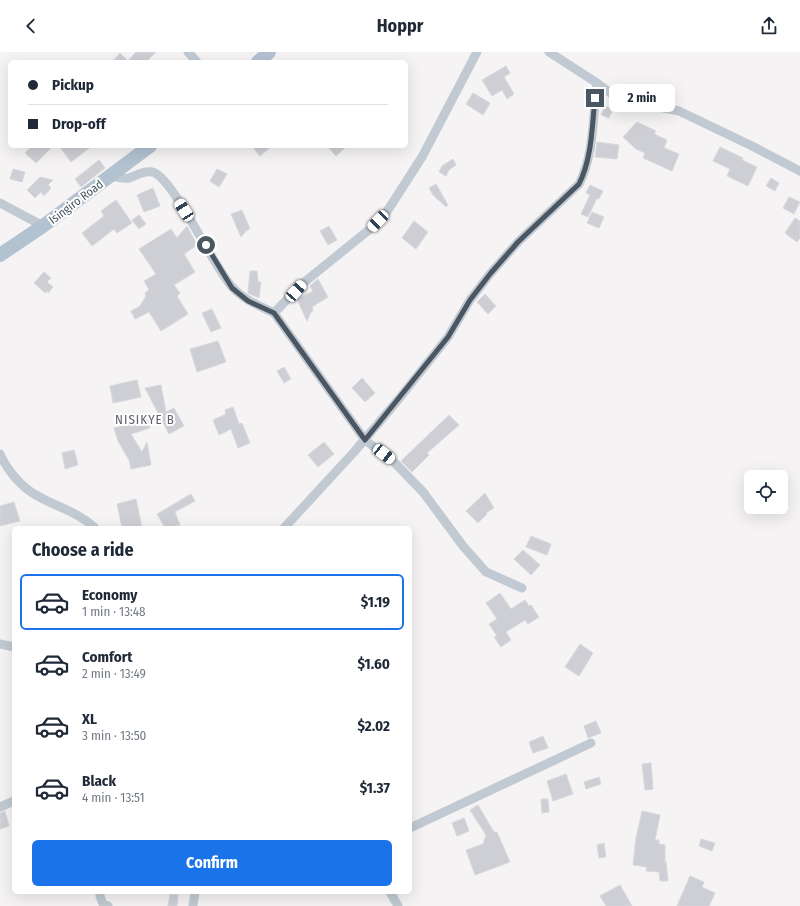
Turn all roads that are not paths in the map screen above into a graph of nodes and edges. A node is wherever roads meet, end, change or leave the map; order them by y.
1 (188, 52) edge
2 (269, 52) edge
3 (477, 52) edge
4 (549, 52) edge
5 (195, 60) edge
6 (260, 60) edge
7 (597, 83) junction
8 (147, 148) edge
9 (800, 171) edge
10 (110, 176) junction
11 (0, 202) edge
12 (43, 226) junction
13 (0, 255) edge
14 (274, 313) junction
15 (365, 440) junction
16 (1, 459) edge
17 (92, 526) edge
18 (286, 526) edge
19 (522, 588) dead end
20 (0, 644) edge
21 (12, 647) edge
22 (591, 743) dead end
23 (12, 801) edge
24 (0, 807) edge
25 (412, 827) edge
26 (100, 894) edge
27 (195, 894) edge
28 (391, 894) edge
29 (108, 906) edge
30 (194, 906) edge
31 (398, 906) edge

1 - 5 street
2 - 6 main road
3 - 14 street
4 - 7 street
7 - 9 street
7 - 15 street
8 - 10 main road, Isingiro Road
10 - 12 main road, Isingiro Road
10 - 14 street
11 - 12 street
12 - 13 main road, Isingiro Road
14 - 15 street
15 - 18 street
15 - 19 street
16 - 17 street
20 - 21 street
22 - 25 street
23 - 24 street
26 - 29 street
27 - 30 street
28 - 31 street

